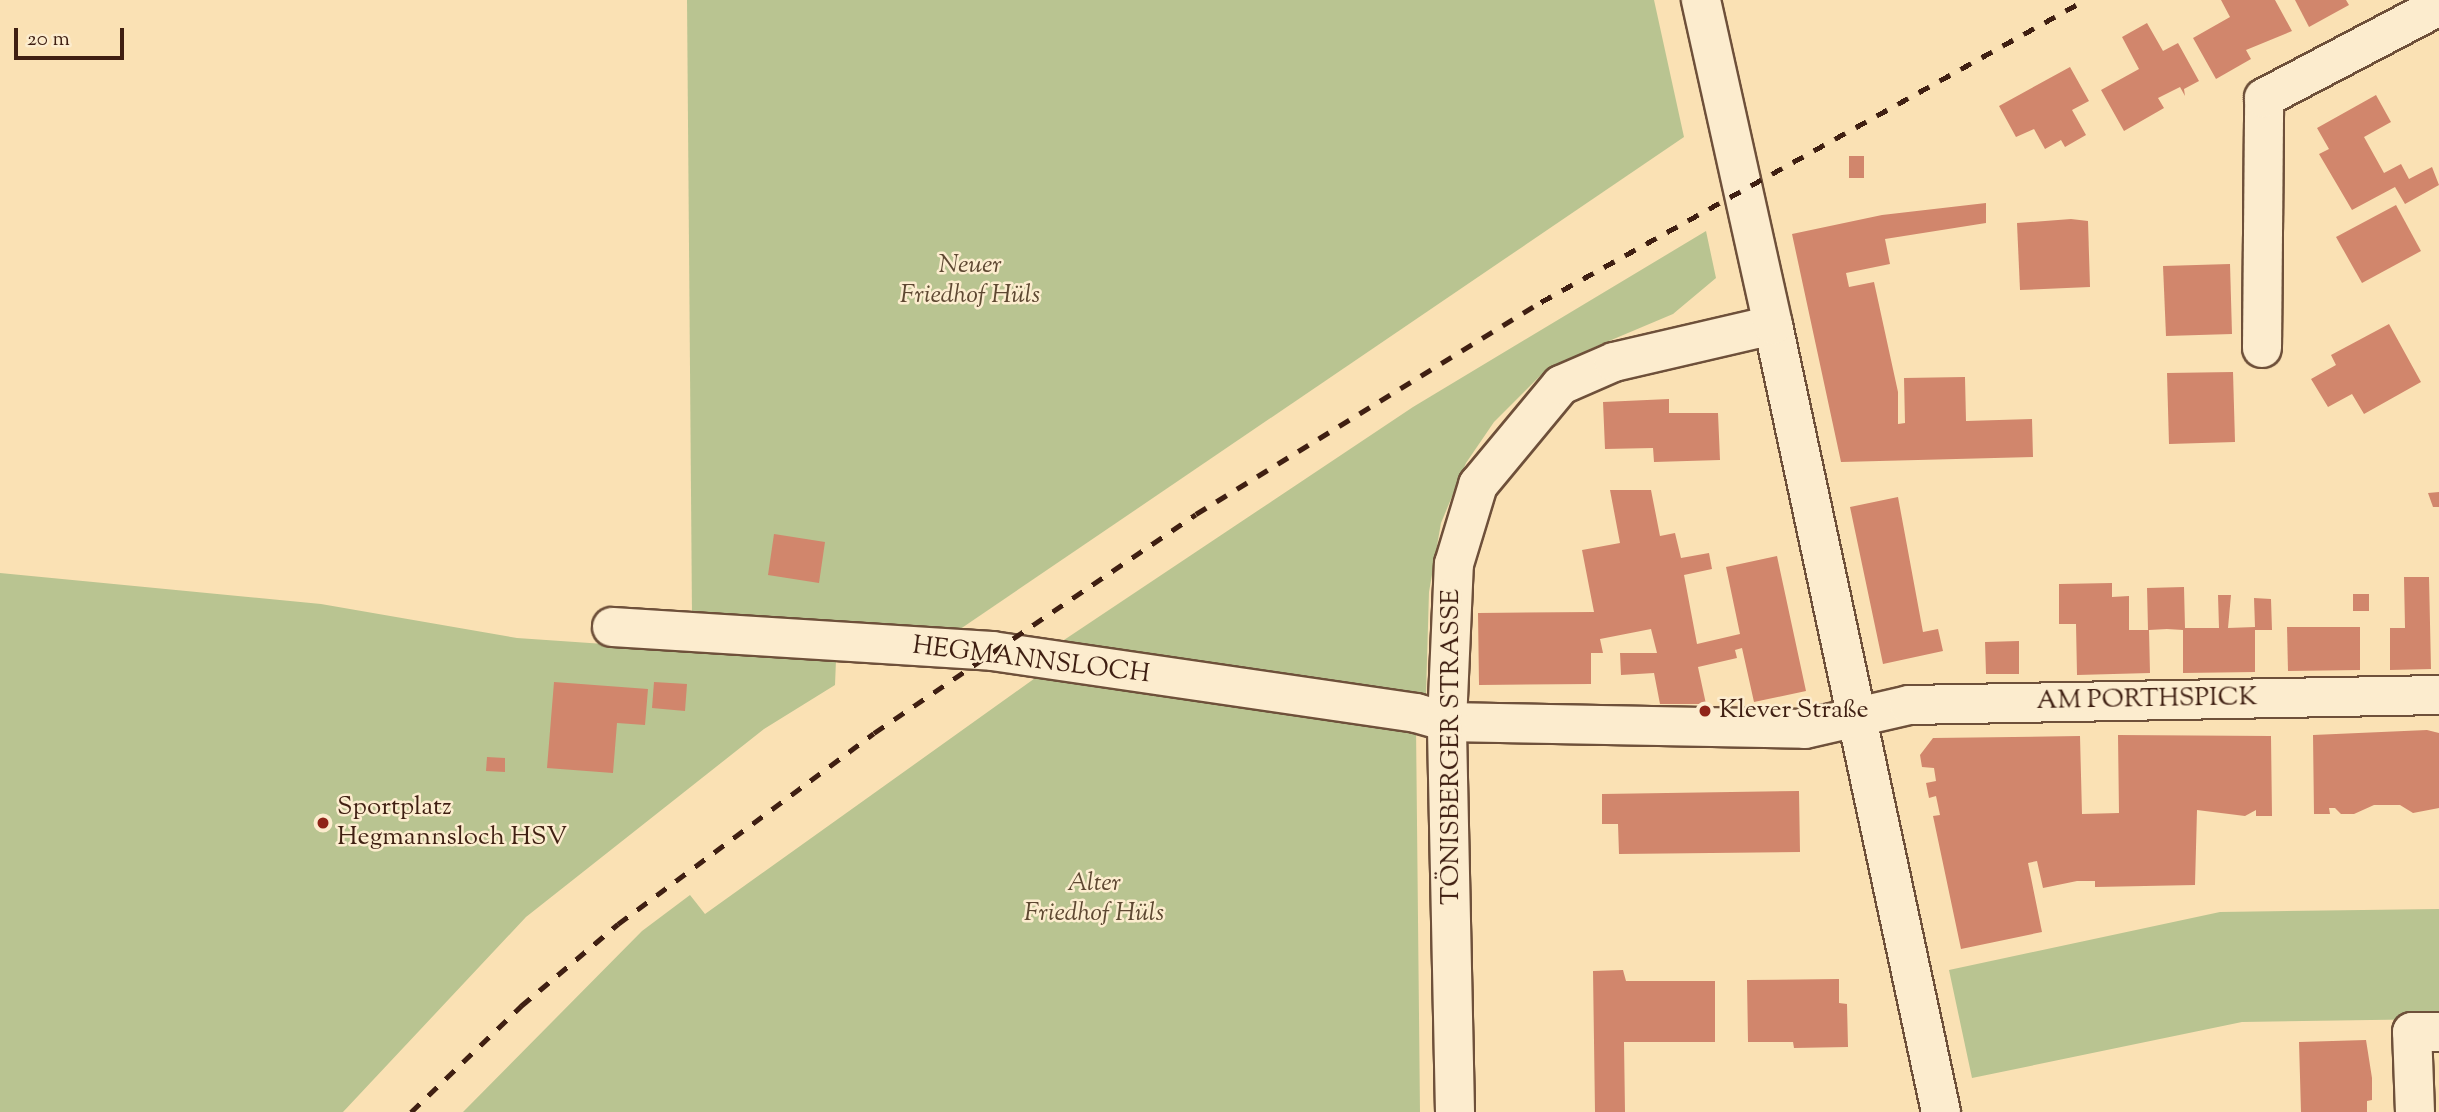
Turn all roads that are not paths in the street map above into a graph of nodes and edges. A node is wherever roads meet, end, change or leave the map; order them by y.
1 (1700, 0) edge
2 (2439, 6) edge
3 (1773, 325) junction
4 (2262, 348) dead end
5 (612, 627) dead end
6 (2439, 695) edge
7 (1856, 717) junction
8 (1447, 722) junction
9 (2439, 1032) edge
10 (1455, 1112) edge
11 (1941, 1112) edge
12 (2415, 1112) edge

1 - 3 street
2 - 4 street
3 - 7 street
3 - 8 street, TÖNISBERGER STRASSE
5 - 8 street, HEGMANNSLOCH
6 - 7 street, AM PORTHSPICK
7 - 8 street
7 - 11 street
8 - 10 street, TÖNISBERGER STRASSE
9 - 12 street

